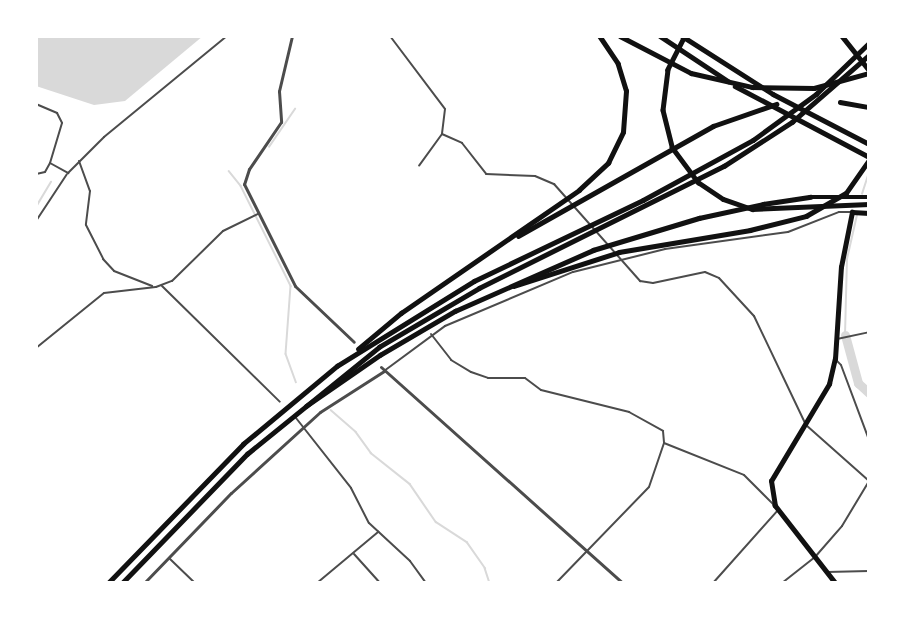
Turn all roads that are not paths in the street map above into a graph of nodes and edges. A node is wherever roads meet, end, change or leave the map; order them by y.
1 (227, 36) edge
2 (292, 36) edge
3 (390, 36) edge
4 (599, 36) edge
5 (620, 36) edge
6 (660, 36) edge
7 (683, 36) edge
8 (842, 36) edge
9 (869, 43) edge
10 (869, 55) edge
11 (869, 71) edge
12 (840, 102) dead end
13 (36, 104) edge
14 (776, 104) dead end
15 (869, 107) edge
16 (442, 134) junction
17 (869, 144) edge
18 (869, 158) edge
19 (79, 161) junction
20 (50, 162) junction
21 (419, 166) dead end
22 (68, 173) junction
23 (36, 174) edge
24 (869, 197) edge
25 (869, 204) edge
26 (852, 212) junction
27 (869, 213) edge
28 (258, 214) junction
29 (36, 221) edge
30 (500, 246) junction
31 (162, 286) junction
32 (156, 287) junction
33 (491, 293) junction
34 (869, 332) edge
35 (431, 334) junction
36 (839, 338) junction
37 (354, 342) dead end
38 (36, 348) edge
39 (835, 359) junction
40 (337, 366) junction
41 (383, 369) junction
42 (280, 402) dead end
43 (296, 418) dead end
44 (280, 425) junction
45 (806, 425) junction
46 (304, 426) junction
47 (869, 440) edge
48 (664, 443) junction
49 (869, 481) edge
50 (776, 508) junction
51 (378, 532) junction
52 (586, 550) junction
53 (354, 554) junction
54 (814, 557) junction
55 (169, 558) junction
56 (869, 571) edge
57 (827, 572) junction
58 (108, 583) edge
59 (122, 583) edge
60 (144, 583) edge
61 (195, 583) edge
62 (317, 583) edge
63 (380, 583) edge
64 (426, 583) edge
65 (556, 583) edge
66 (623, 583) edge
67 (713, 583) edge
68 (782, 583) edge
69 (835, 583) edge

1 - 19 street
2 - 28 street
3 - 16 street
4 - 30 main road
5 - 11 main road
6 - 18 main road
7 - 17 main road
7 - 25 main road
8 - 11 main road
9 - 40 main road
10 - 44 main road
12 - 15 main road
13 - 20 street
14 - 30 main road
16 - 21 street
16 - 45 street
18 - 33 main road
19 - 22 street
19 - 32 street
20 - 22 street
20 - 23 street
22 - 29 street
24 - 33 main road
26 - 27 main road
26 - 35 street
26 - 36 main road
28 - 31 street
28 - 37 street
30 - 40 main road
31 - 32 street
31 - 42 street
32 - 38 street
33 - 44 main road
34 - 36 street
35 - 41 street
35 - 48 street
36 - 39 main road
39 - 45 main road
39 - 47 street
40 - 58 main road
41 - 46 street
41 - 52 street
43 - 46 street
44 - 59 main road
45 - 49 street
45 - 50 main road
46 - 51 street
46 - 55 street
48 - 50 street
48 - 52 street
49 - 54 street
50 - 54 main road
50 - 67 street
51 - 53 street
51 - 64 street
52 - 65 street
52 - 66 street
53 - 62 street
53 - 63 street
54 - 57 main road
54 - 68 street
55 - 60 street
55 - 61 street
56 - 57 street
57 - 69 main road

